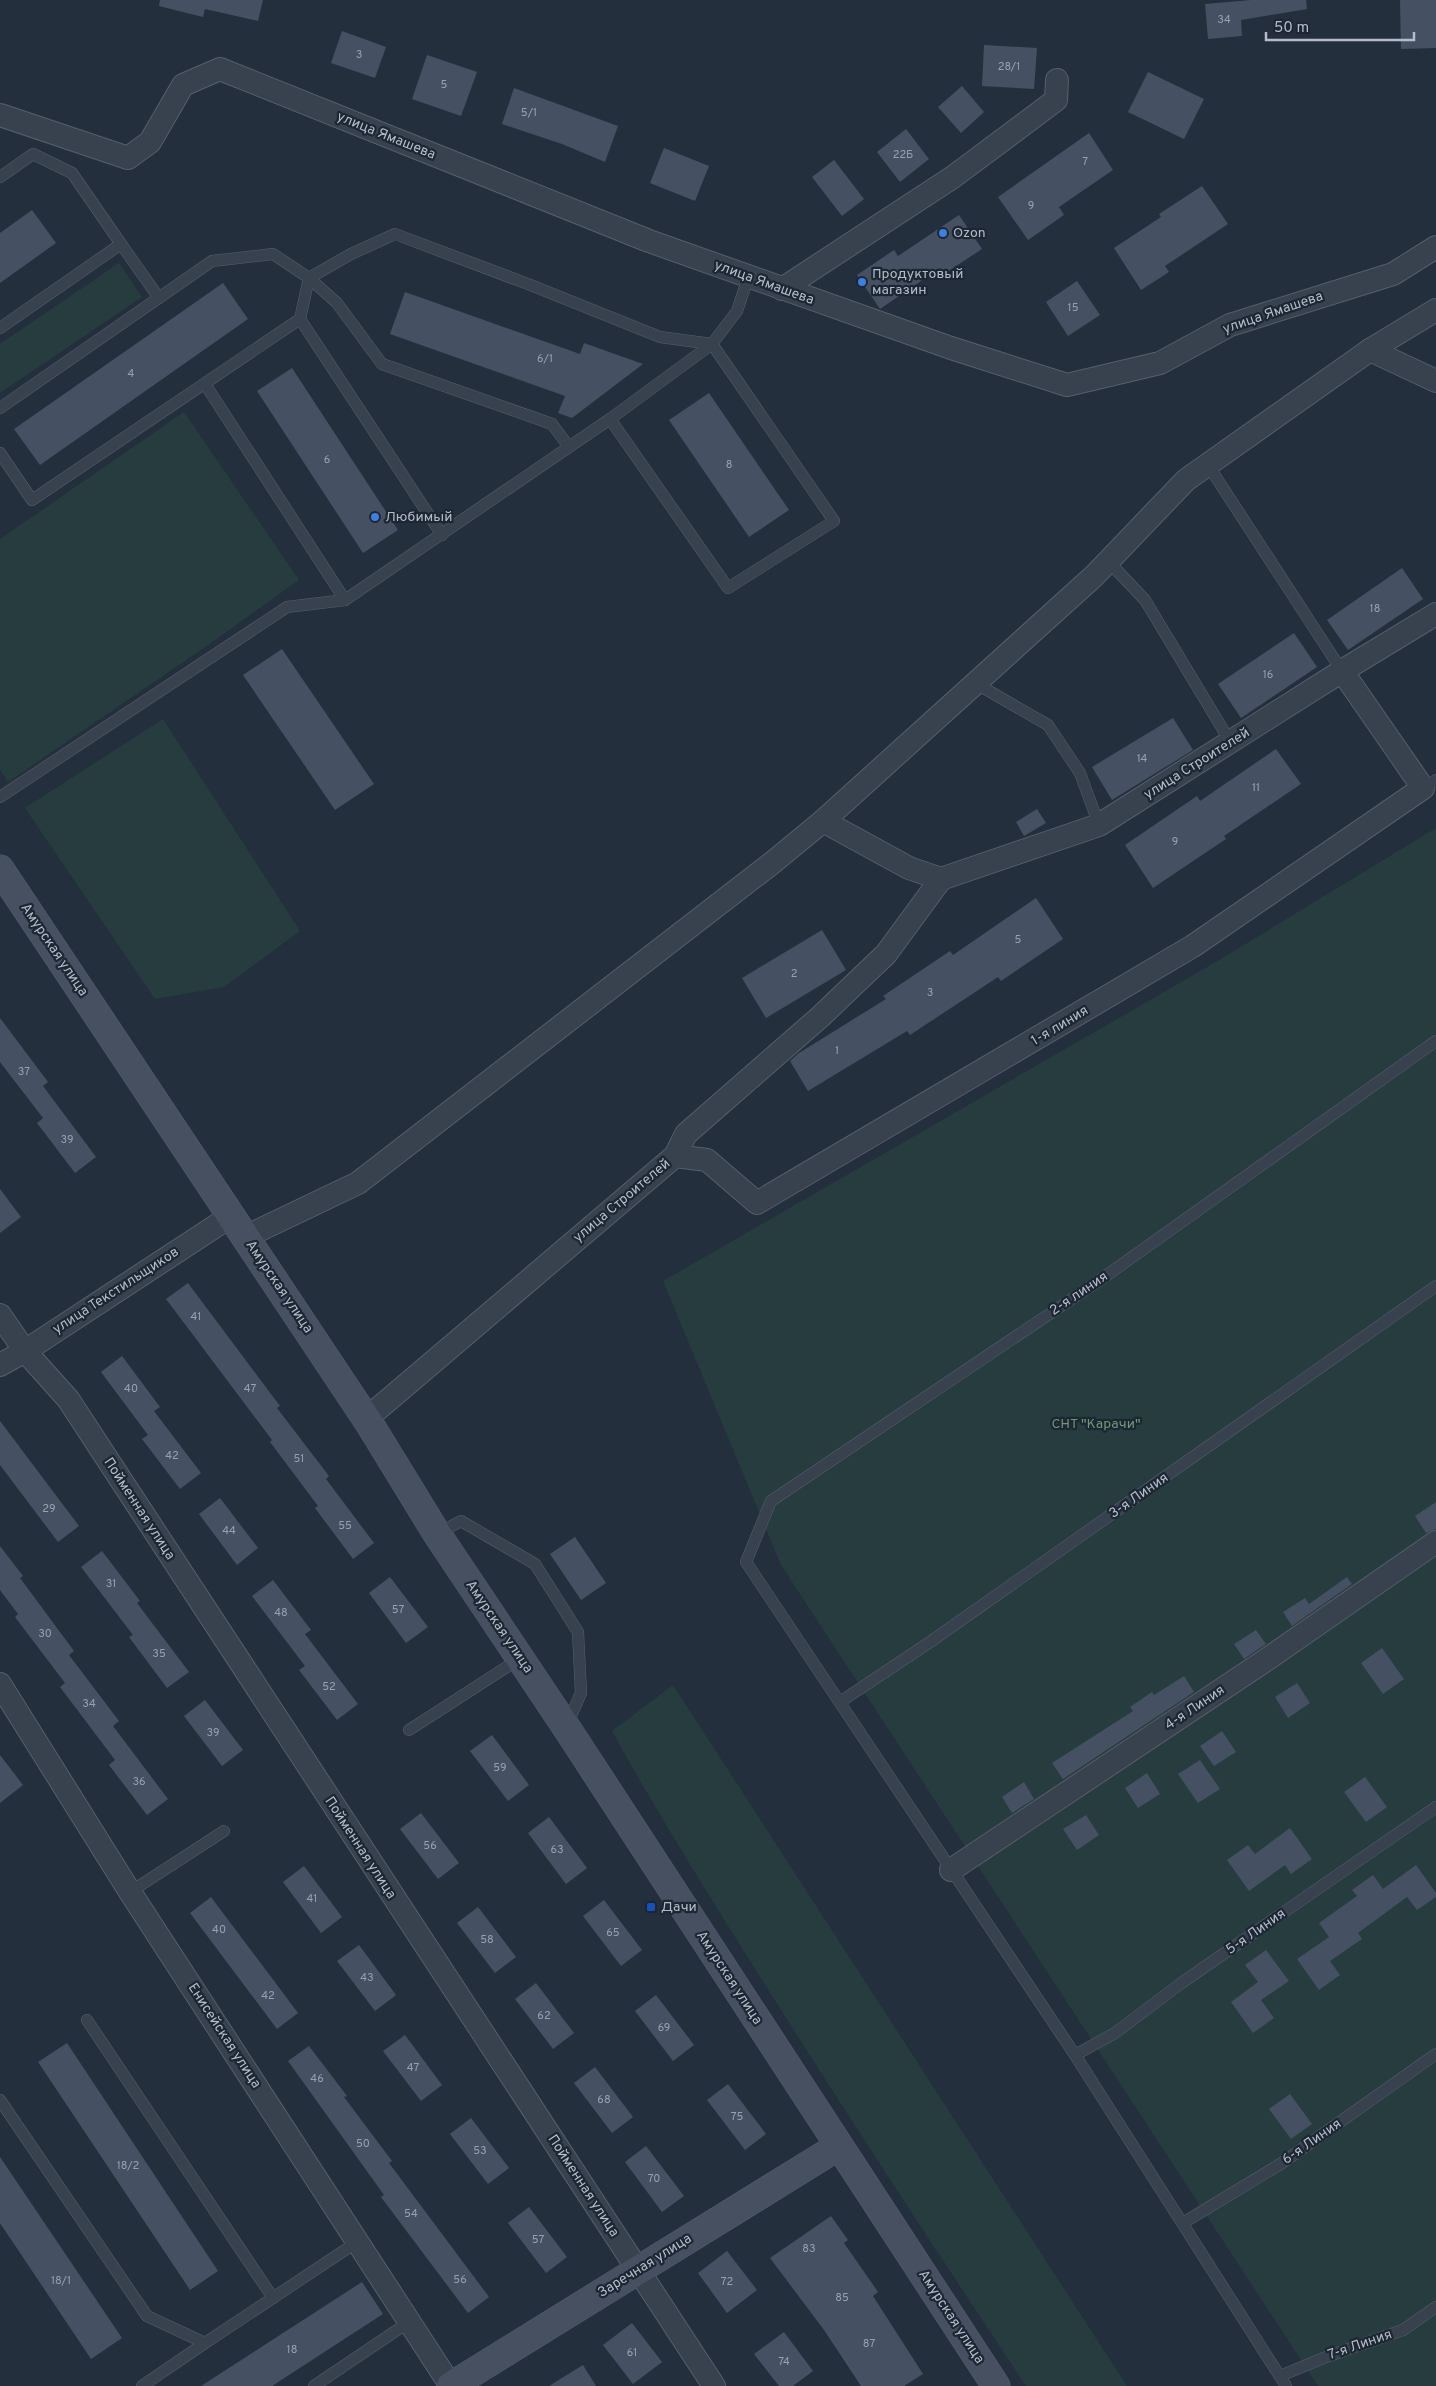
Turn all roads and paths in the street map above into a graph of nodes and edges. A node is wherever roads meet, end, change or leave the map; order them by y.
1 (1057, 80) dead end
2 (0, 115) edge
3 (0, 177) edge
4 (121, 244) junction
5 (1436, 247) edge
6 (309, 278) junction
7 (748, 278) junction
8 (782, 290) junction
9 (159, 298) junction
10 (1436, 310) edge
11 (300, 319) junction
12 (0, 328) edge
13 (712, 344) junction
14 (1370, 350) junction
15 (1436, 381) edge
16 (205, 384) junction
17 (0, 408) edge
18 (610, 419) junction
19 (569, 447) junction
20 (0, 453) edge
21 (1208, 465) junction
22 (442, 535) junction
23 (1108, 561) junction
24 (345, 600) junction
25 (1436, 614) edge
26 (1342, 671) junction
27 (975, 682) junction
28 (1231, 743) junction
29 (1429, 784) edge
30 (0, 797) edge
31 (823, 821) junction
32 (1099, 825) junction
33 (0, 869) edge
34 (941, 879) junction
35 (1436, 1042) edge
36 (675, 1156) junction
37 (238, 1227) junction
38 (1436, 1286) edge
39 (0, 1315) edge
40 (25, 1351) junction
41 (0, 1365) edge
42 (366, 1419) junction
43 (437, 1534) junction
44 (1436, 1542) edge
45 (519, 1659) junction
46 (0, 1684) edge
47 (840, 1702) junction
48 (566, 1727) junction
49 (409, 1730) dead end
50 (1436, 1806) edge
51 (224, 1831) dead end
52 (951, 1870) junction
53 (130, 1892) junction
54 (87, 2020) dead end
55 (1436, 2054) edge
56 (1075, 2055) junction
57 (0, 2100) edge
58 (839, 2146) junction
59 (1183, 2223) junction
60 (357, 2242) junction
61 (638, 2270) junction
62 (272, 2298) junction
63 (1436, 2307) edge
64 (409, 2322) junction
65 (206, 2343) junction
66 (1283, 2381) edge
67 (142, 2386) edge
68 (314, 2386) edge
69 (451, 2386) edge
70 (714, 2386) edge
71 (996, 2386) edge

1 - 8 street
2 - 7 street, улица Ямашева
3 - 4 lane
4 - 9 lane
4 - 12 lane
5 - 8 street, улица Ямашева
6 - 9 lane
6 - 11 lane
6 - 13 lane
6 - 19 lane
7 - 8 street, улица Ямашева
7 - 13 lane
9 - 17 lane
10 - 14 street, улица Текстильщиков
11 - 16 lane
11 - 22 lane
13 - 18 lane
13 - 18 lane
14 - 15 street
14 - 21 street, улица Текстильщиков
16 - 20 lane
16 - 24 lane
18 - 19 lane
19 - 22 lane
21 - 23 street, улица Текстильщиков
21 - 26 lane
22 - 24 lane
23 - 27 street, улица Текстильщиков
23 - 28 lane
24 - 30 lane
25 - 26 street, улица Строителей
26 - 28 street, улица Строителей
26 - 29 street
27 - 31 street, улица Текстильщиков
27 - 32 lane
28 - 32 street, улица Строителей
29 - 36 street, 1-я линия
31 - 34 street
31 - 37 street, улица Текстильщиков
32 - 34 street, улица Строителей
33 - 37 street, Амурская улица
34 - 36 street, улица Строителей
35 - 47 lane, 2-я линия
36 - 42 street, улица Строителей
37 - 40 street, улица Текстильщиков
37 - 42 street, Амурская улица
38 - 47 lane, 3-я Линия
39 - 40 street, Пойменная улица
40 - 41 street, улица Текстильщиков
40 - 61 street, Пойменная улица
42 - 43 street, Амурская улица
43 - 45 street, Амурская улица
43 - 48 lane
44 - 52 street, 4-я Линия
45 - 48 street, Амурская улица
45 - 49 lane
46 - 53 street, Енисейская улица
47 - 52 lane
48 - 58 street, Амурская улица
50 - 56 lane, 5-я Линия
51 - 53 lane
52 - 56 lane
53 - 60 street, Енисейская улица
54 - 62 lane
55 - 59 lane, 6-я Линия
56 - 59 lane
57 - 65 lane
58 - 61 street, Заречная улица
58 - 71 street, Амурская улица
59 - 66 lane
60 - 62 lane
60 - 64 street, Енисейская улица
61 - 69 street, Заречная улица
61 - 70 street, Пойменная улица
62 - 65 lane
63 - 66 lane, 7-я Линия
64 - 68 lane
64 - 69 street, Енисейская улица
65 - 67 lane

